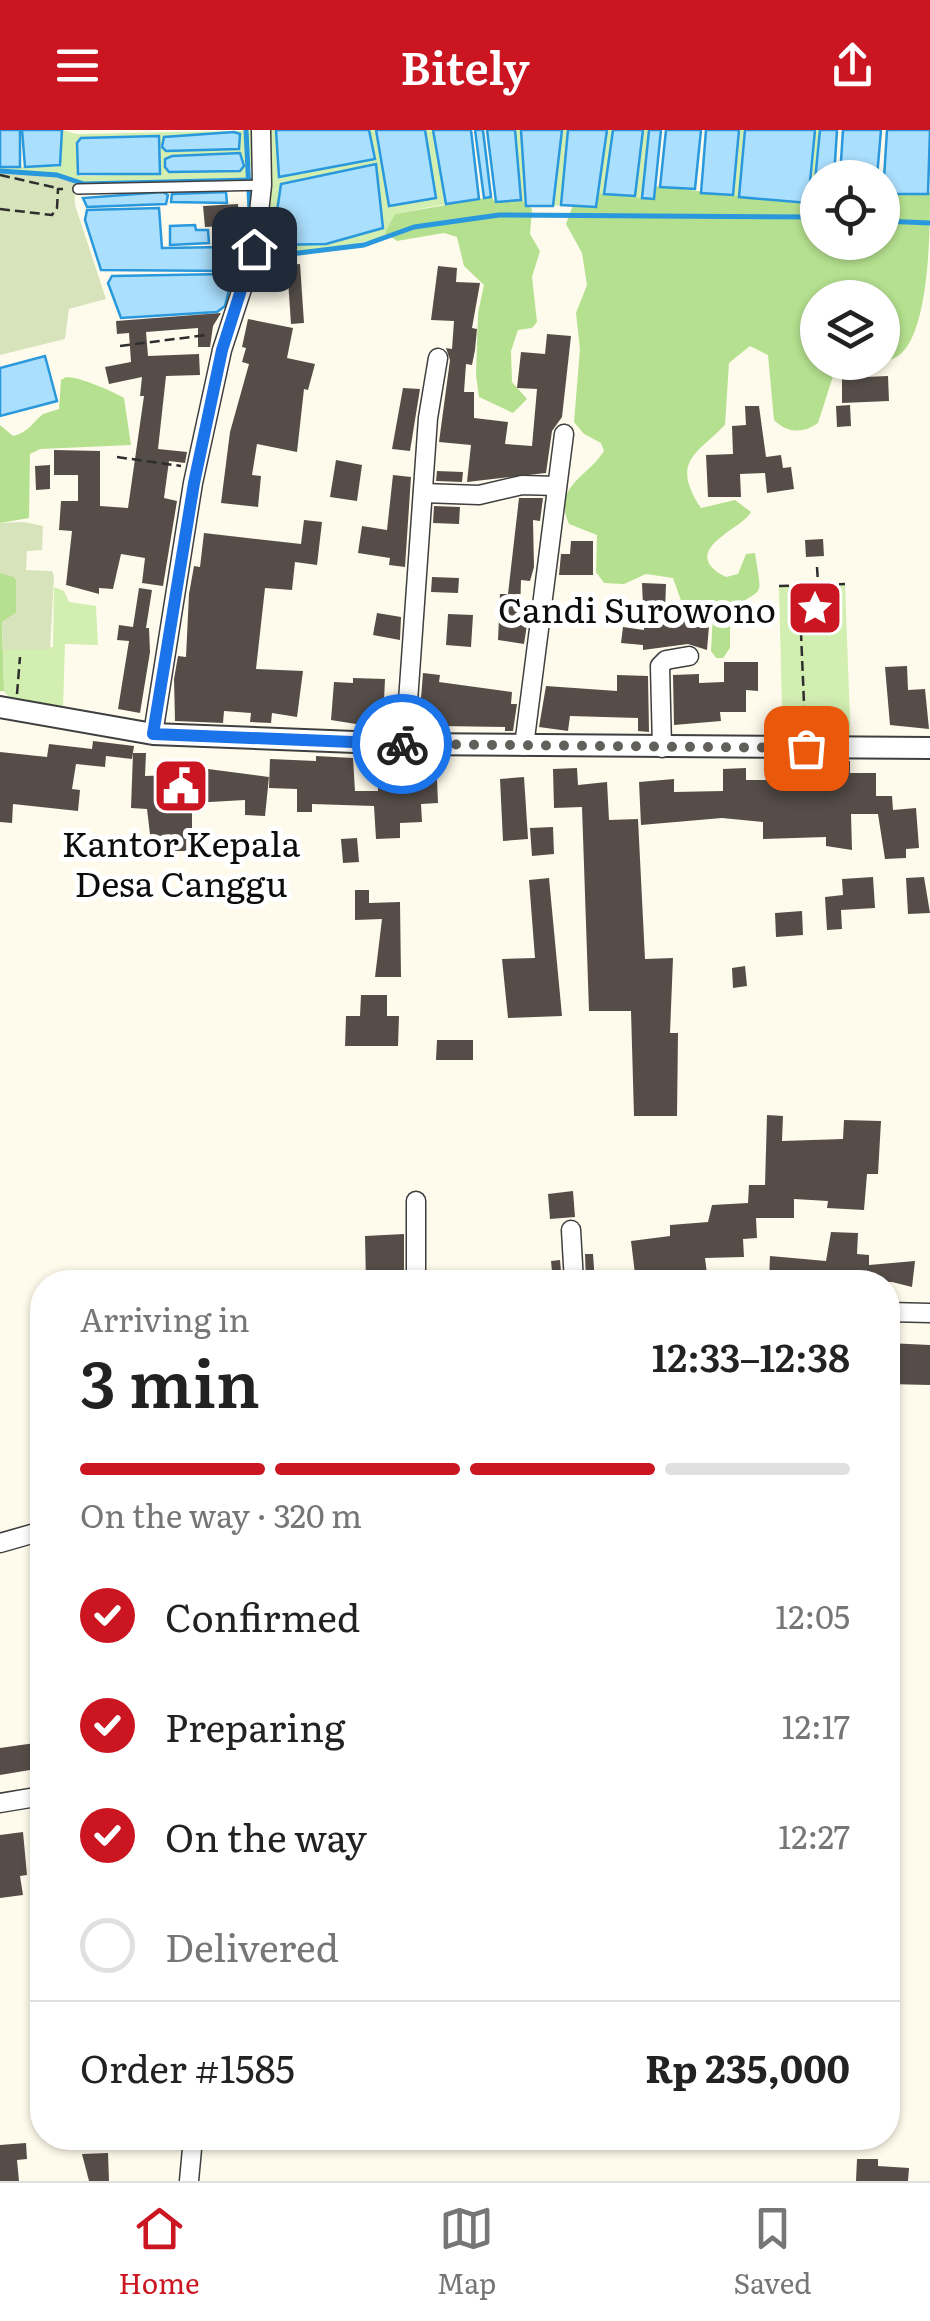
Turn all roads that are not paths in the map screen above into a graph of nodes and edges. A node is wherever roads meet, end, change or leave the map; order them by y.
1 (261, 130) edge
2 (254, 185) junction
3 (78, 190) road end
4 (438, 358) dead end
5 (564, 434) dead end
6 (558, 486) junction
7 (423, 493) junction
8 (690, 656) dead end
9 (8, 709) edge
10 (153, 734) junction
11 (405, 744) junction
12 (524, 746) junction
13 (662, 748) junction
14 (930, 748) edge
15 (416, 1201) dead end
16 (571, 1230) dead end
17 (416, 1270) edge
18 (573, 1270) edge
19 (900, 1312) edge
20 (930, 1313) edge
21 (30, 1535) edge
22 (0, 1543) edge
23 (30, 1798) edge
24 (0, 1803) edge
25 (191, 2150) edge
26 (189, 2181) edge

1 - 2 street
2 - 3 lane
2 - 10 street
4 - 7 street
5 - 6 street
6 - 7 street
6 - 12 street
7 - 11 street
8 - 13 street
9 - 10 street
10 - 11 street
11 - 12 street
12 - 13 street
13 - 14 street
15 - 17 street
16 - 18 street
19 - 20 street
21 - 22 street
23 - 24 street
25 - 26 street

